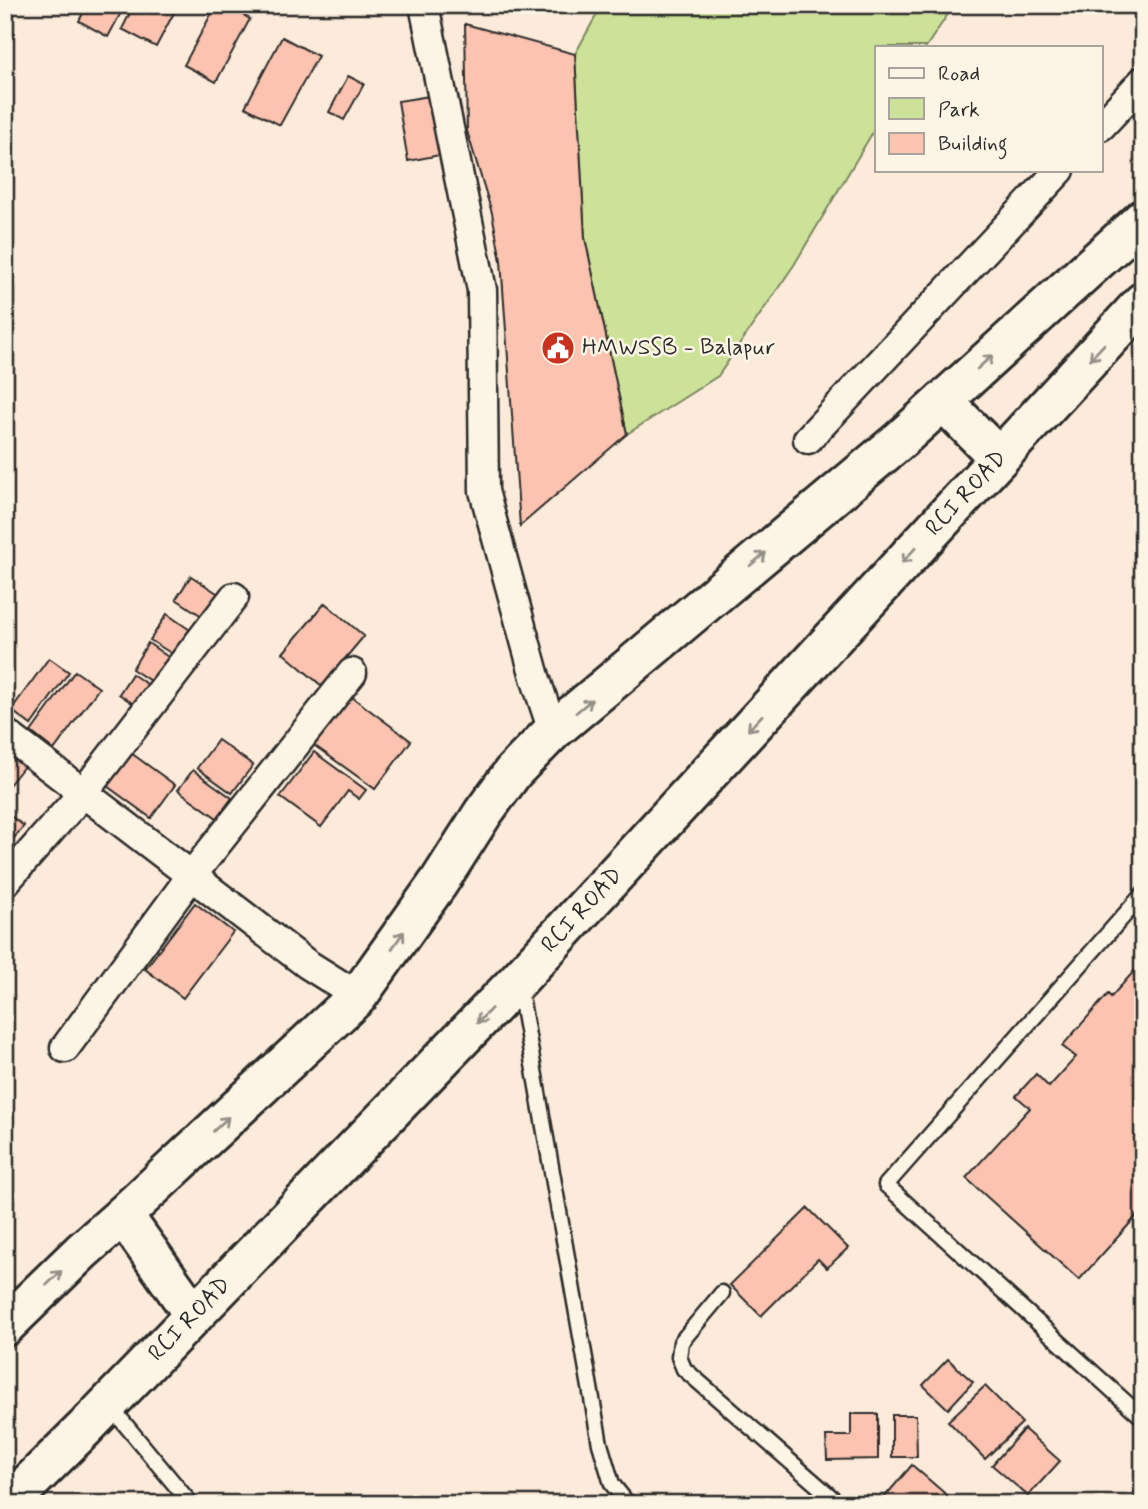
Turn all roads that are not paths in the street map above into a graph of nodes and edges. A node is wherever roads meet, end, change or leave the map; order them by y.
1 (425, 5) edge
2 (1143, 81) edge
3 (1102, 125) edge
4 (1058, 172) edge
5 (1143, 219) edge
6 (1143, 302) edge
7 (943, 401) junction
8 (808, 439) dead end
9 (999, 458) junction
10 (234, 597) dead end
11 (352, 673) dead end
12 (553, 731) junction
13 (5, 733) edge
14 (83, 793) junction
15 (192, 875) junction
16 (5, 882) edge
17 (1143, 894) edge
18 (518, 980) junction
19 (358, 996) junction
20 (65, 1048) dead end
21 (122, 1215) junction
22 (722, 1293) dead end
23 (194, 1315) junction
24 (5, 1326) edge
25 (108, 1404) junction
26 (1143, 1418) edge
27 (8, 1504) edge
28 (191, 1504) edge
29 (628, 1504) edge
30 (839, 1504) edge

1 - 12 street
2 - 3 street
4 - 8 street
7 -> 5 main road
6 -> 9 main road, RCI ROAD
7 - 9 main road
12 -> 7 main road
9 -> 18 main road, RCI ROAD
10 - 14 street
11 - 15 street
19 -> 12 main road
13 - 14 street
14 - 15 street
14 - 16 street
15 - 19 street
15 - 20 street
17 - 26 lane
18 -> 23 main road, RCI ROAD
18 - 29 lane
21 -> 19 main road
21 - 23 main road
24 -> 21 main road
22 - 30 lane
23 - 25 main road, RCI ROAD
25 - 27 main road, RCI ROAD
25 - 28 lane

